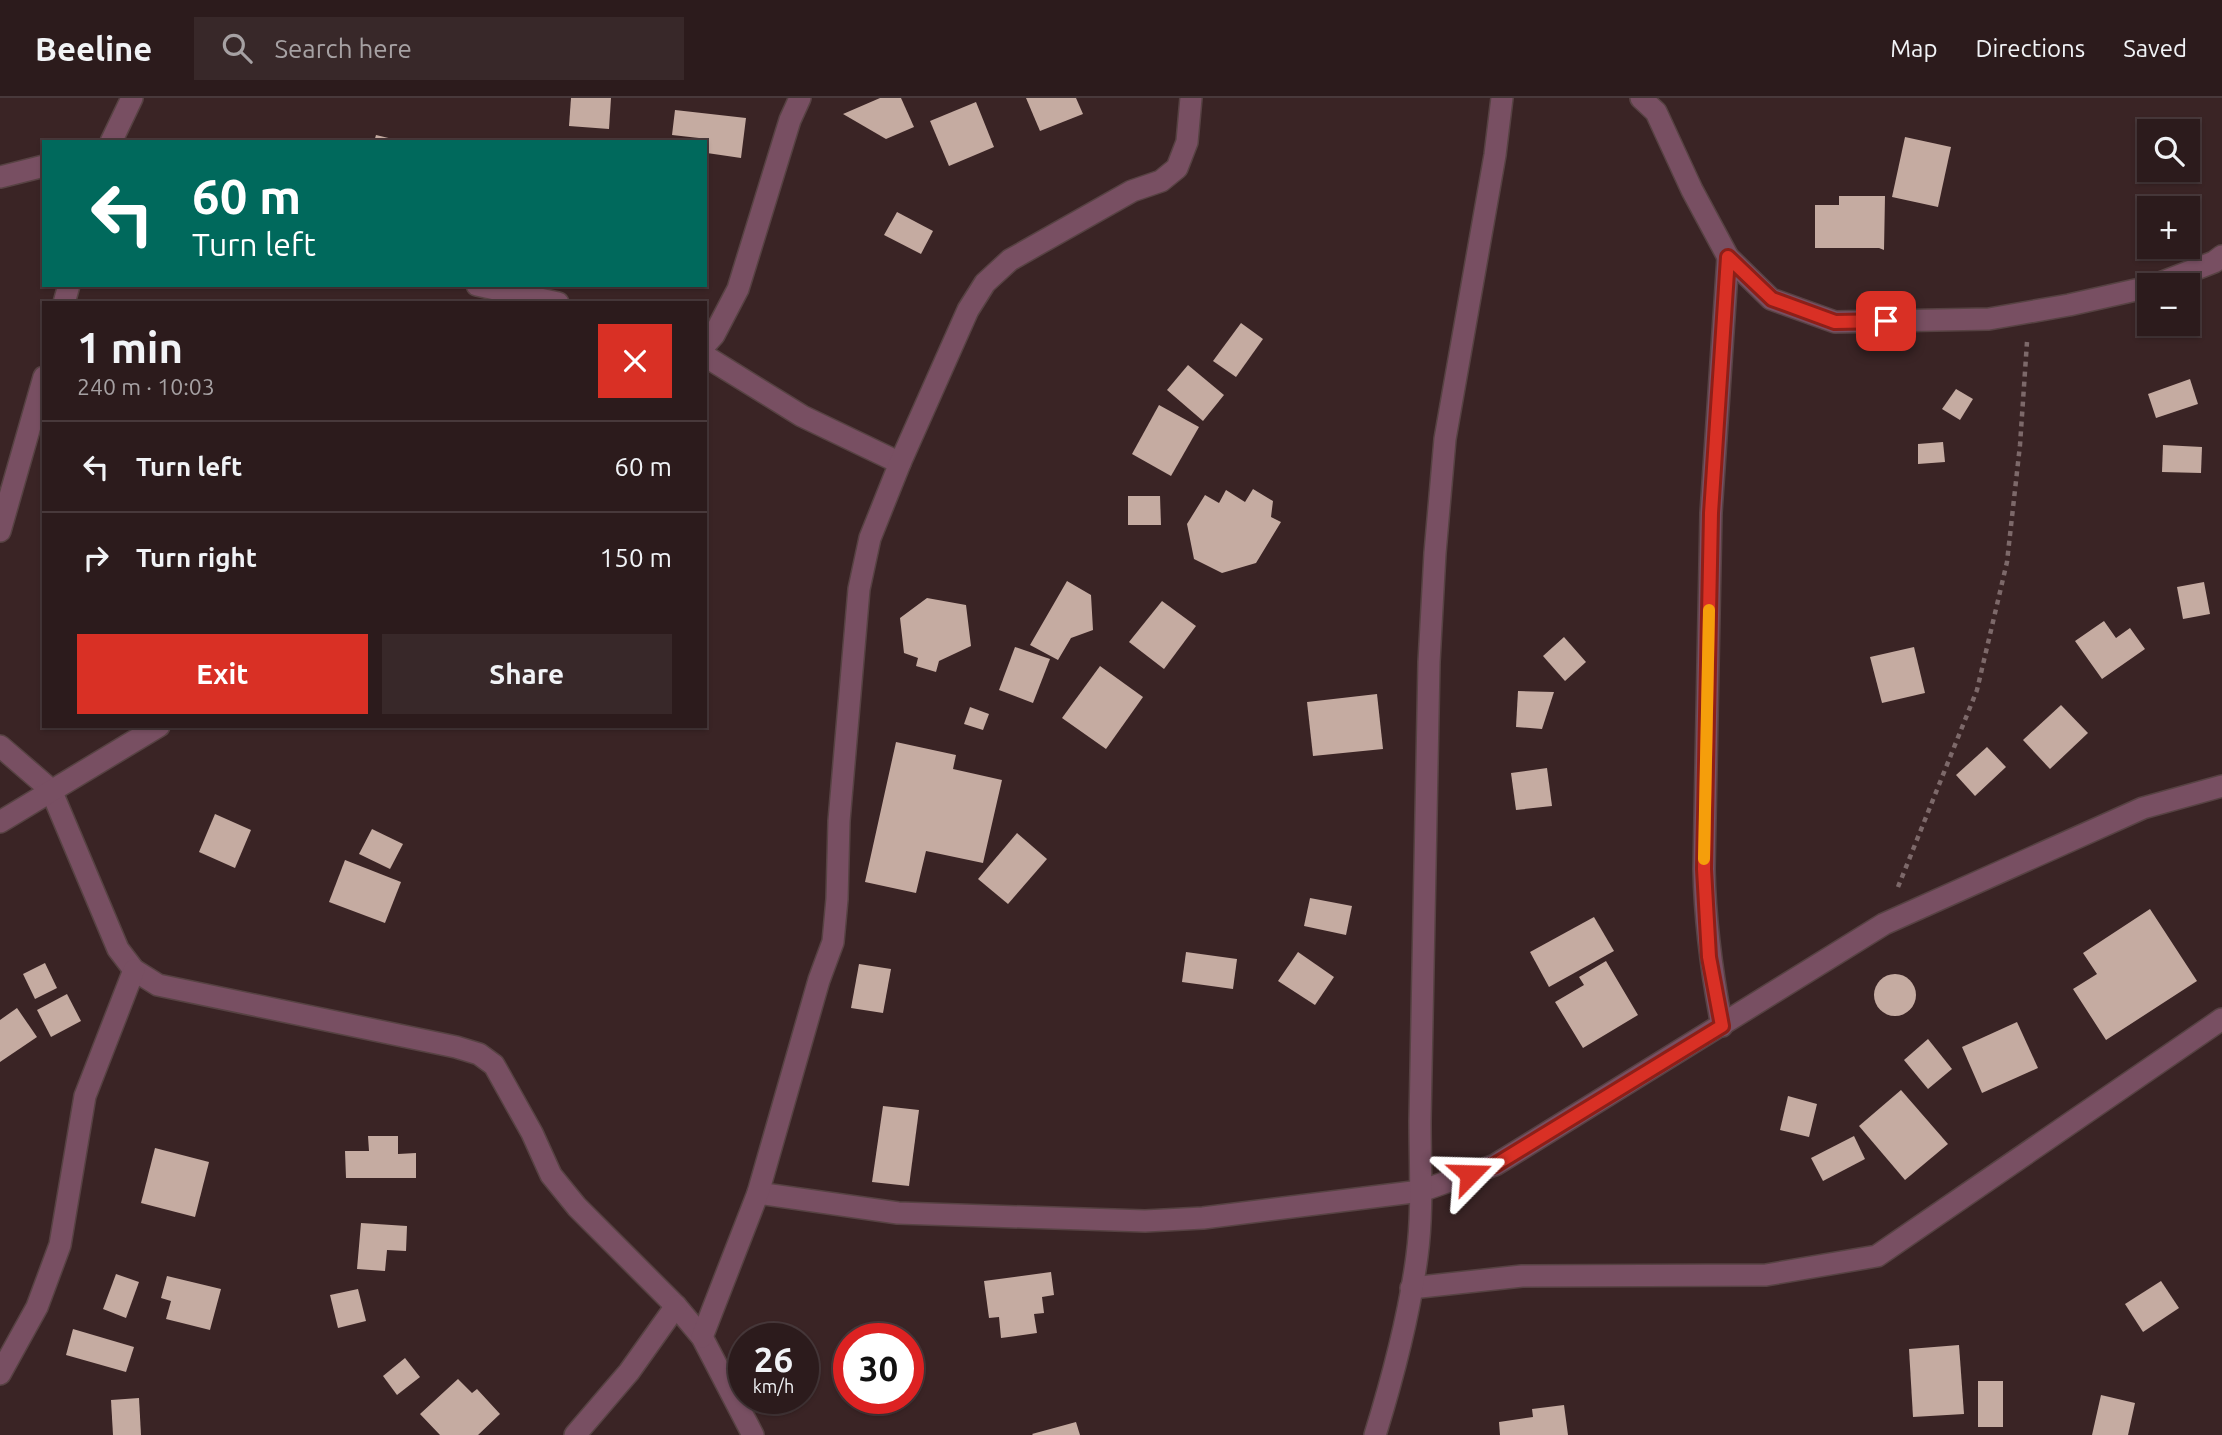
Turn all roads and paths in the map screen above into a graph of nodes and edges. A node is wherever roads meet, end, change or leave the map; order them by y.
1 (132, 98) edge
2 (800, 98) edge
3 (1191, 98) edge
4 (1503, 98) edge
5 (1641, 98) edge
6 (112, 140) edge
7 (42, 166) edge
8 (0, 177) edge
9 (1728, 257) junction
10 (2222, 257) edge
11 (2186, 273) edge
12 (486, 287) edge
13 (2137, 290) edge
14 (549, 301) edge
15 (2029, 312) junction
16 (707, 343) edge
17 (707, 357) edge
18 (42, 384) edge
19 (900, 463) junction
20 (0, 531) edge
21 (156, 728) edge
22 (0, 746) edge
23 (2222, 786) edge
24 (51, 790) junction
25 (0, 822) edge
26 (1884, 924) junction
27 (134, 971) junction
28 (2222, 1019) edge
29 (1722, 1026) junction
30 (1421, 1191) junction
31 (758, 1193) junction
32 (1411, 1288) junction
33 (676, 1306) junction
34 (702, 1337) junction
35 (0, 1374) edge
36 (575, 1435) edge
37 (753, 1435) edge
38 (1375, 1435) edge

1 - 6 street
2 - 16 street
3 - 19 street
4 - 30 street
5 - 9 street
7 - 8 street
9 - 15 street
9 - 29 street
10 - 11 street
12 - 14 street
13 - 15 street
15 - 26 path
17 - 19 street
18 - 20 street
19 - 31 street
21 - 24 street
22 - 24 street
23 - 26 street
24 - 25 street
24 - 27 street
26 - 29 street
27 - 33 street
27 - 35 street
28 - 32 street
29 - 30 street
30 - 31 street
30 - 32 street
31 - 34 street
32 - 38 street
33 - 34 street
33 - 36 street
34 - 37 street

